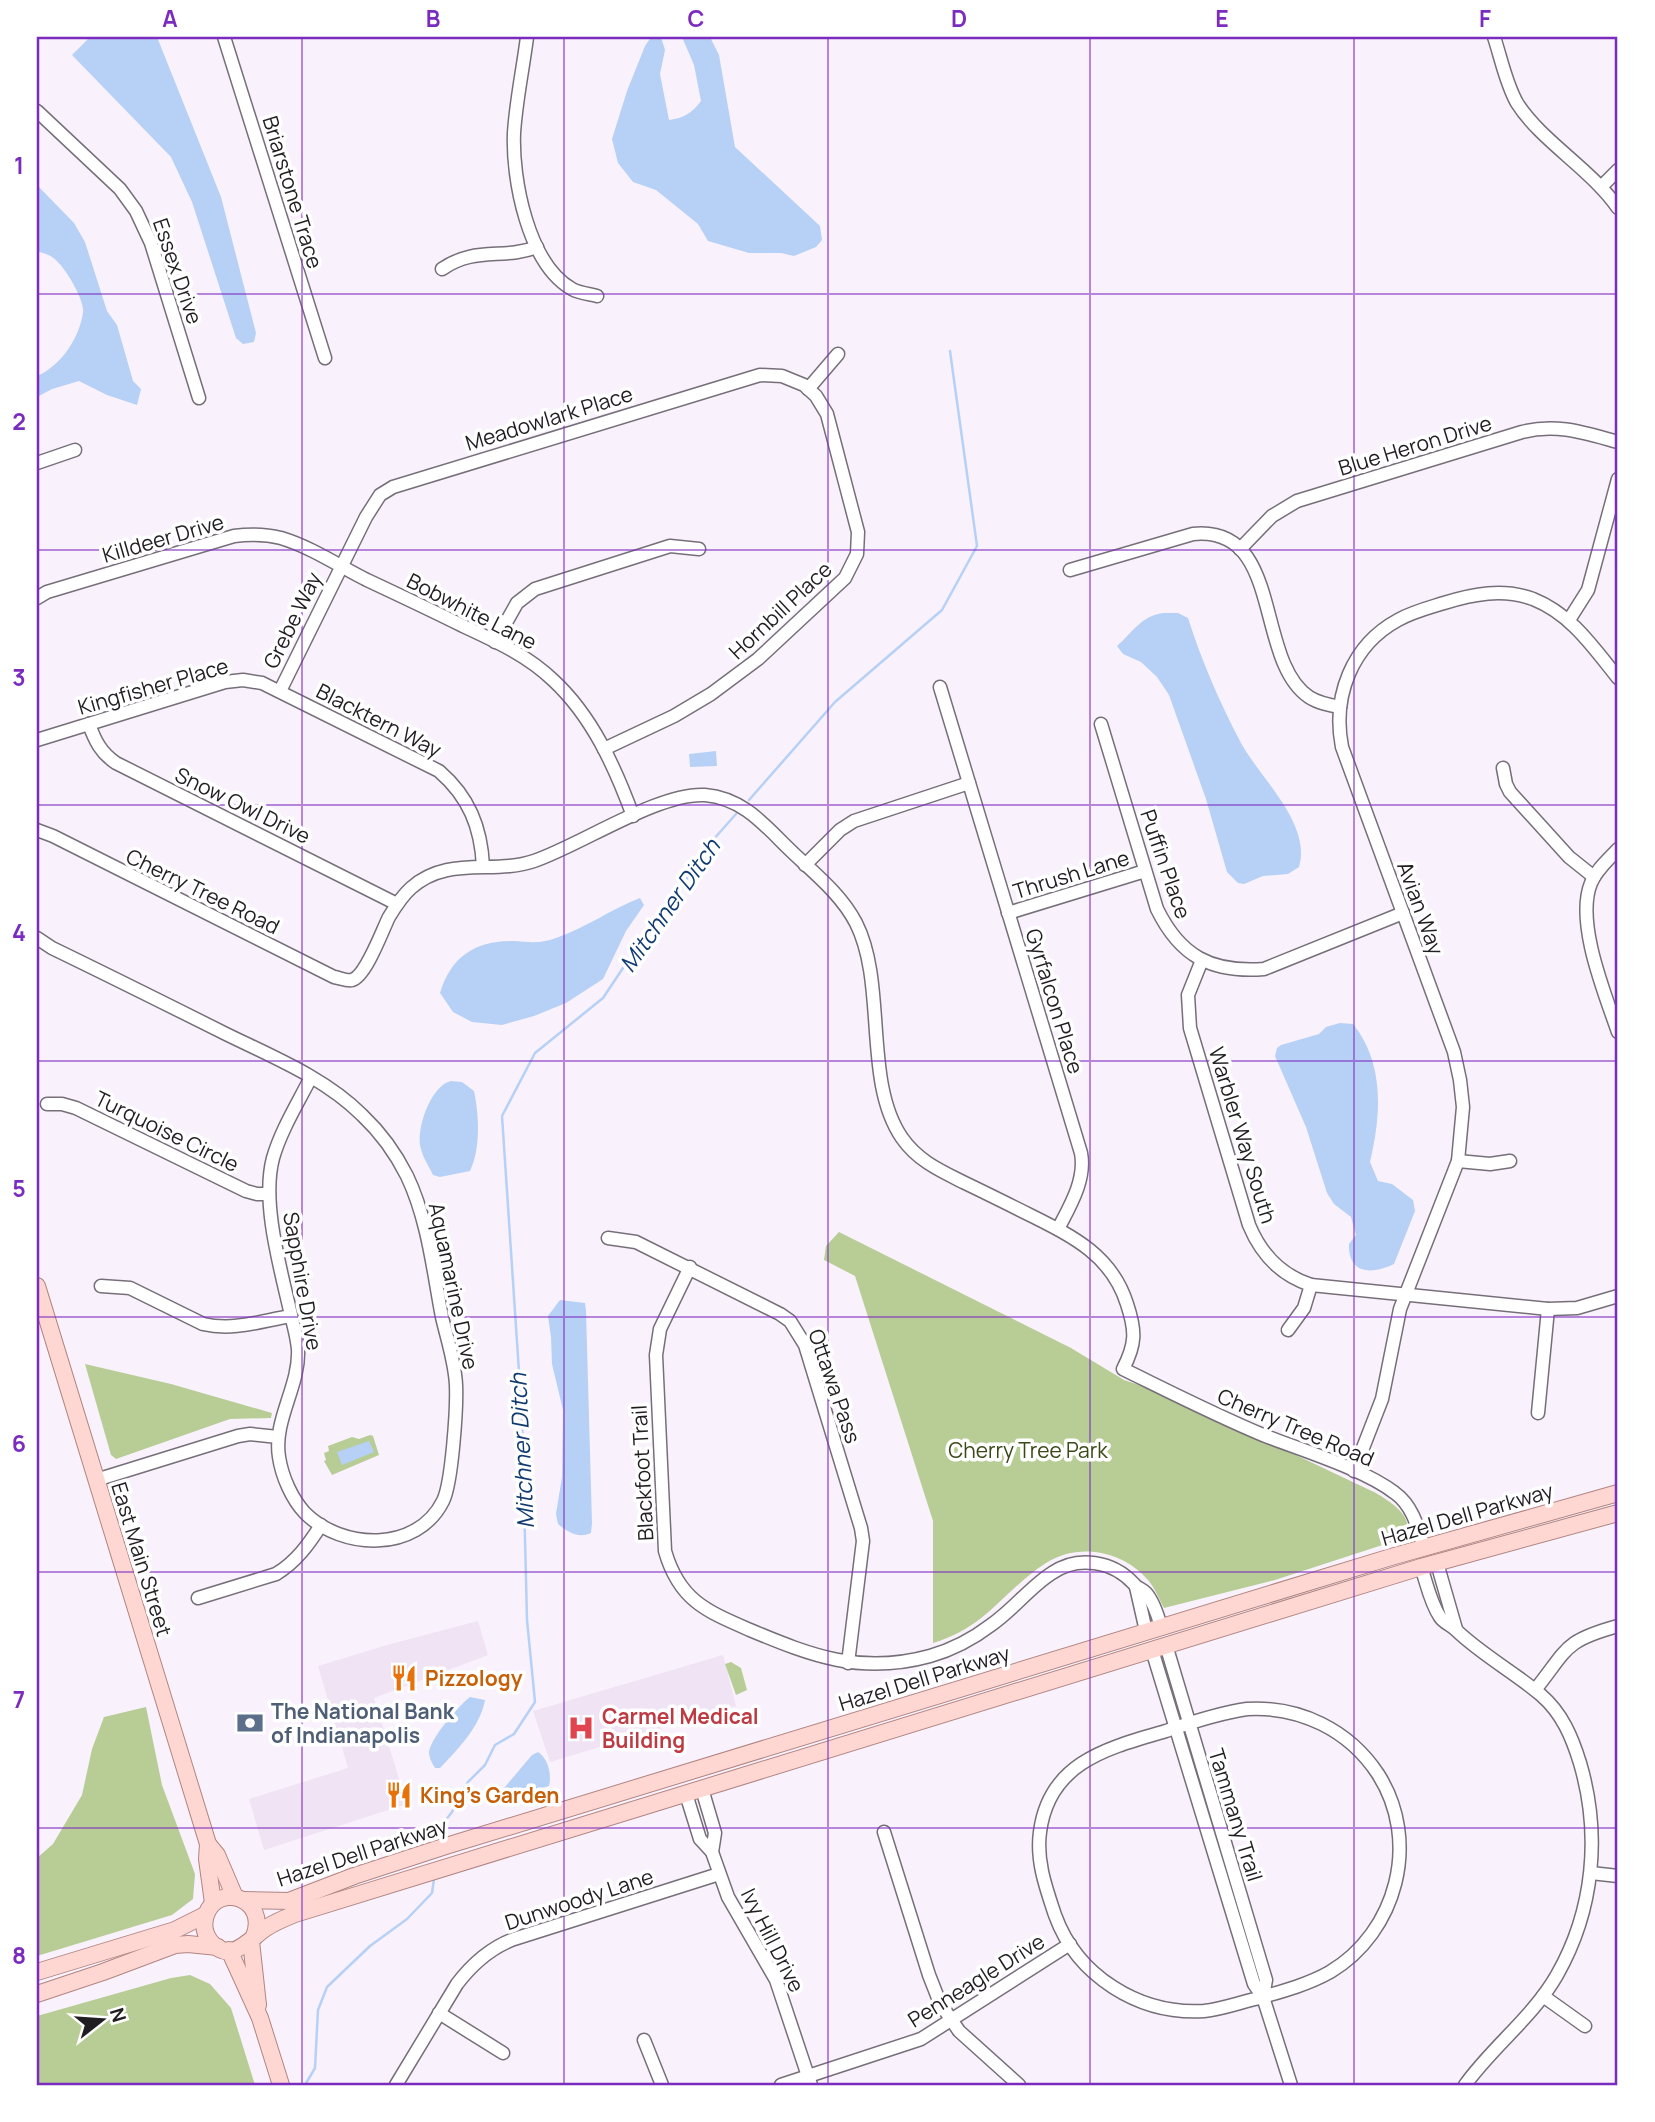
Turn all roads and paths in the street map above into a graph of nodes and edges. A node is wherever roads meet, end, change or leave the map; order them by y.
1 (224, 37) edge
2 (527, 37) edge
3 (1494, 37) edge
4 (37, 111) edge
5 (1618, 170) edge
6 (1601, 187) junction
7 (1618, 208) edge
8 (537, 247) junction
9 (442, 269) dead end
10 (597, 296) dead end
11 (838, 354) dead end
12 (325, 358) dead end
13 (808, 389) junction
14 (199, 398) dead end
15 (1618, 442) edge
16 (75, 450) dead end
17 (37, 463) edge
18 (1618, 479) edge
19 (699, 549) dead end
20 (1240, 549) junction
21 (340, 567) junction
22 (1070, 570) dead end
23 (37, 598) edge
24 (1569, 620) junction
25 (495, 642) junction
26 (1618, 678) edge
27 (940, 687) dead end
28 (280, 691) junction
29 (1340, 707) junction
30 (89, 724) junction
31 (1101, 724) dead end
32 (37, 740) edge
33 (604, 749) junction
34 (1503, 768) dead end
35 (969, 783) junction
36 (633, 816) junction
37 (37, 831) edge
38 (1618, 849) edge
39 (805, 865) junction
40 (483, 866) junction
41 (1145, 871) junction
42 (1594, 877) junction
43 (397, 904) junction
44 (1008, 913) junction
45 (1403, 913) junction
46 (37, 938) edge
47 (1202, 960) junction
48 (1618, 1032) edge
49 (311, 1077) junction
50 (47, 1104) dead end
51 (1458, 1161) junction
52 (1510, 1161) dead end
53 (269, 1194) junction
54 (1058, 1229) junction
55 (608, 1238) dead end
56 (691, 1268) junction
57 (1311, 1284) junction
58 (37, 1286) edge
59 (101, 1286) dead end
60 (1405, 1293) junction
61 (1618, 1296) edge
62 (1548, 1309) junction
63 (291, 1316) junction
64 (1289, 1330) dead end
65 (1538, 1413) dead end
66 (278, 1437) junction
67 (1354, 1471) junction
68 (96, 1480) junction
69 (1618, 1493) edge
70 (1618, 1513) edge
71 (321, 1525) junction
72 (1424, 1548) junction
73 (1429, 1565) junction
74 (198, 1598) dead end
75 (1618, 1626) edge
76 (1154, 1629) junction
77 (1159, 1647) junction
78 (848, 1663) junction
79 (1535, 1690) junction
80 (1182, 1726) junction
81 (694, 1791) junction
82 (884, 1832) dead end
83 (208, 1844) junction
84 (1591, 1873) junction
85 (719, 1874) junction
86 (1618, 1876) edge
87 (239, 1898) junction
88 (209, 1909) junction
89 (253, 1939) junction
90 (1070, 1944) junction
91 (223, 1949) junction
92 (37, 1972) edge
93 (37, 1994) edge
94 (1543, 1996) junction
95 (1263, 1997) junction
96 (439, 2013) junction
97 (260, 2018) junction
98 (951, 2021) junction
99 (1585, 2026) dead end
100 (644, 2040) dead end
101 (503, 2053) dead end
102 (809, 2081) edge
103 (281, 2085) edge
104 (396, 2085) edge
105 (662, 2085) edge
106 (781, 2085) edge
107 (1020, 2085) edge
108 (1291, 2085) edge
109 (1465, 2085) edge

1 - 12 street, Briarstone Trace
2 - 8 street
3 - 6 street
4 - 14 street, Essex Drive
5 - 6 street
6 - 7 street
8 - 9 street
8 - 10 street
11 - 13 street
13 - 21 street, Meadowlark Place
13 - 33 street, Hornbill Place
15 - 20 street, Blue Heron Drive
16 - 17 street
18 - 24 street
19 - 25 street
20 - 22 street
20 - 29 street
21 - 23 street, Killdeer Drive
21 - 25 street, Bobwhite Lane
21 - 28 street, Grebe Way
24 - 26 street, Avian Way
24 - 29 street, Avian Way
25 - 33 street, Bobwhite Lane
27 - 35 street, Gyrfalcon Place
28 - 30 street, Kingfisher Place
28 - 40 street, Blacktern Way
29 - 45 street, Avian Way
30 - 32 street, Kingfisher Place
30 - 43 street, Snow Owl Drive
31 - 41 street, Puffin Place
33 - 36 street, Bobwhite Lane
34 - 42 street
35 - 39 street
35 - 44 street, Gyrfalcon Place
36 - 39 street
36 - 40 street
37 - 43 street, Cherry Tree Road
38 - 42 street
39 - 54 street
40 - 43 street
41 - 44 street, Thrush Lane
41 - 47 street, Puffin Place
42 - 48 street
44 - 54 street, Gyrfalcon Place
45 - 47 street, Puffin Place
45 - 51 street, Avian Way
46 - 49 street, Aquamarine Drive
47 - 57 street, Warbler Way South
49 - 53 street, Sapphire Drive
49 - 71 street, Aquamarine Drive
50 - 53 street, Turquoise Circle
51 - 52 street
51 - 60 street, Avian Way
53 - 63 street, Sapphire Drive
54 - 67 street, Cherry Tree Road
55 - 56 street, Ottawa Pass
56 - 78 street, Ottawa Pass
56 - 78 street, Blackfoot Trail
57 - 60 street, Warbler Way South
57 - 64 street
58 - 68 main road, East Main Street
59 - 63 street
60 - 62 street, Warbler Way South
60 - 67 street, Avian Way
61 - 62 street, Warbler Way South
62 - 65 street
63 - 66 street, Sapphire Drive
66 - 68 street
66 - 71 street, Sapphire Drive
67 - 72 street, Cherry Tree Road
68 - 83 main road, East Main Street
69 - 72 main road, Hazel Dell Parkway
70 - 73 main road, Hazel Dell Parkway
71 - 74 street
72 - 76 main road, Hazel Dell Parkway
73 - 77 main road, Hazel Dell Parkway
73 - 79 street
75 - 79 street
76 - 78 street, Blackfoot Trail
76 - 87 main road, Hazel Dell Parkway
77 - 80 street, Tammany Trail
77 - 81 main road, Hazel Dell Parkway
79 - 84 street
80 - 90 street
80 - 95 street, Tammany Trail
80 - 95 street
81 - 85 street, Ivy Hill Drive
81 - 89 main road, Hazel Dell Parkway
82 - 98 street
83 - 87 main road, East Main Street
83 - 88 main road, East Main Street
84 - 86 street
84 - 94 street
85 - 96 street, Dunwoody Lane
85 - 102 street, Ivy Hill Drive
87 - 88 main road
87 - 89 main road
88 - 91 main road
88 - 92 main road
89 - 91 main road
89 - 97 main road
90 - 95 street
90 - 98 street, Penneagle Drive
91 - 93 main road
91 - 97 main road
94 - 99 street
94 - 109 street
95 - 108 street, Tammany Trail
96 - 101 street
96 - 104 street, Dunwoody Lane
97 - 103 main road
98 - 102 street, Penneagle Drive
98 - 107 street
100 - 105 street
102 - 106 street, Penneagle Drive

